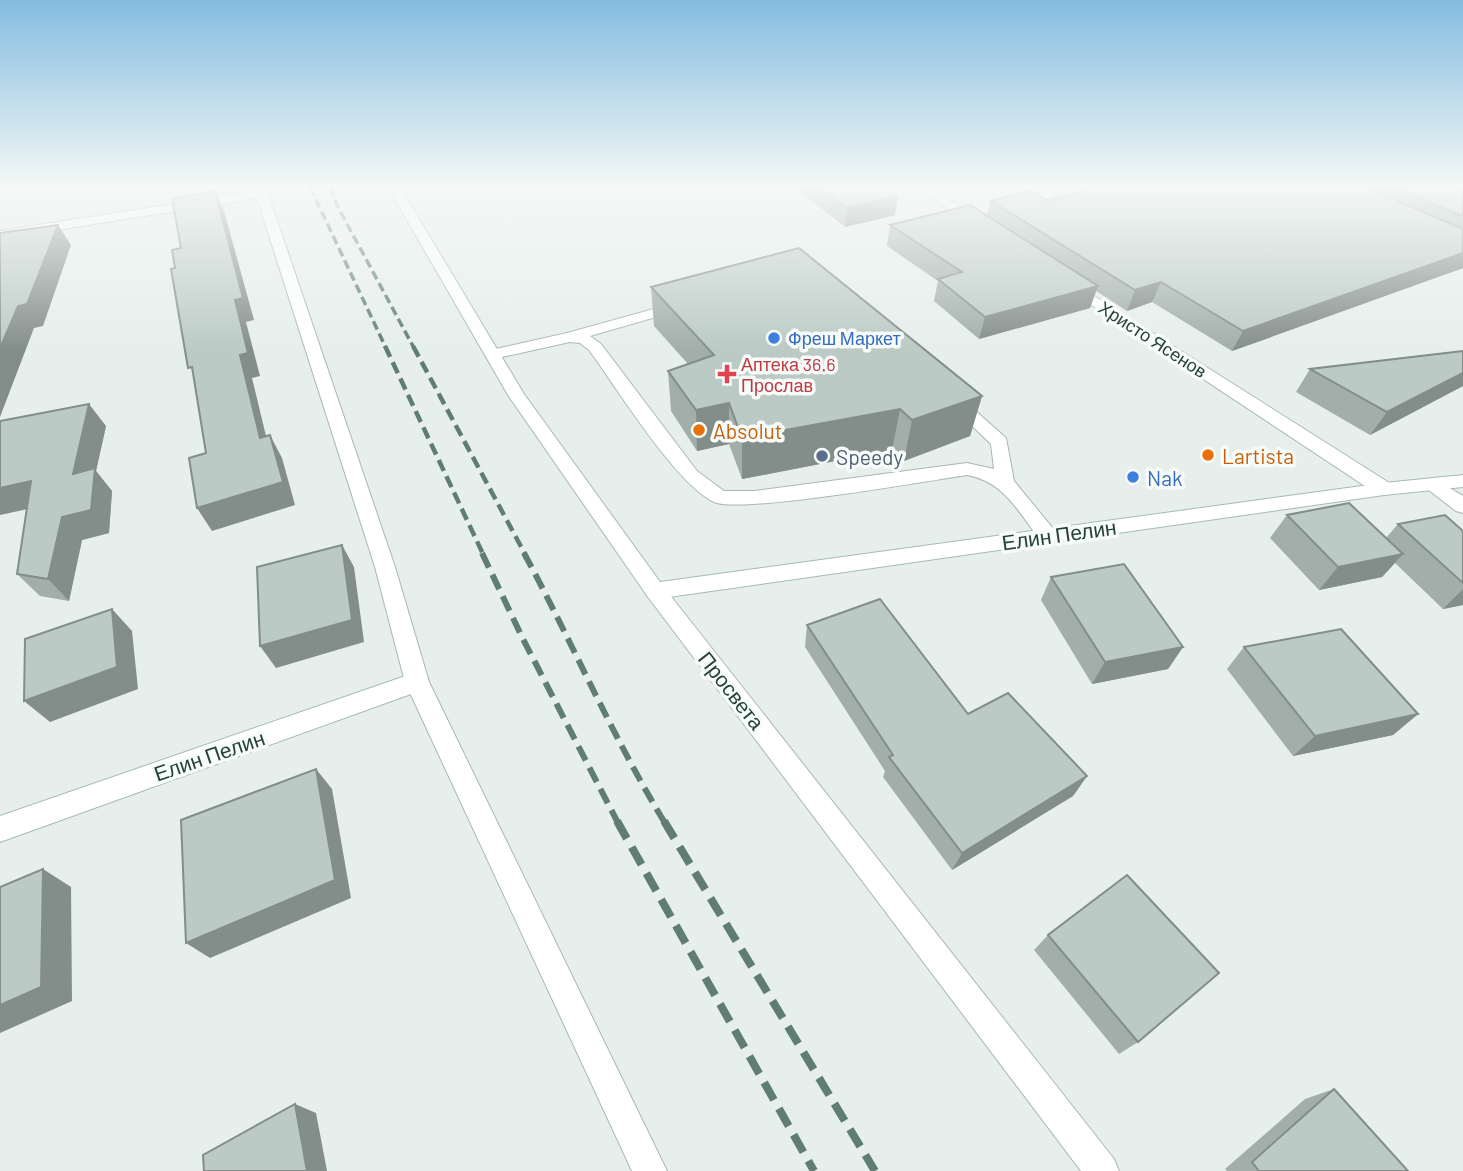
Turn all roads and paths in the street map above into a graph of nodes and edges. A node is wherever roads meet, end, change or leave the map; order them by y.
1 (278, 242) edge
2 (426, 242) edge
3 (1060, 278) edge
4 (699, 300) edge
5 (570, 337) junction
6 (493, 354) junction
7 (941, 391) edge
8 (1463, 481) edge
9 (1005, 482) junction
10 (1433, 484) junction
11 (1384, 489) junction
12 (1463, 506) edge
13 (1048, 536) junction
14 (655, 591) junction
15 (417, 682) junction
16 (0, 829) edge
17 (650, 1171) edge
18 (1102, 1171) edge

1 - 15 street
2 - 6 street, Просвета
3 - 11 street, Христо Ясенов
4 - 5 street
5 - 6 street
5 - 9 street
6 - 14 street, Просвета
7 - 9 street
8 - 10 street, Елин Пелин
9 - 13 street
10 - 11 street, Елин Пелин
10 - 12 street
11 - 13 street, Елин Пелин
13 - 14 street, Елин Пелин
14 - 18 street, Просвета
15 - 16 street, Елин Пелин
15 - 17 street

